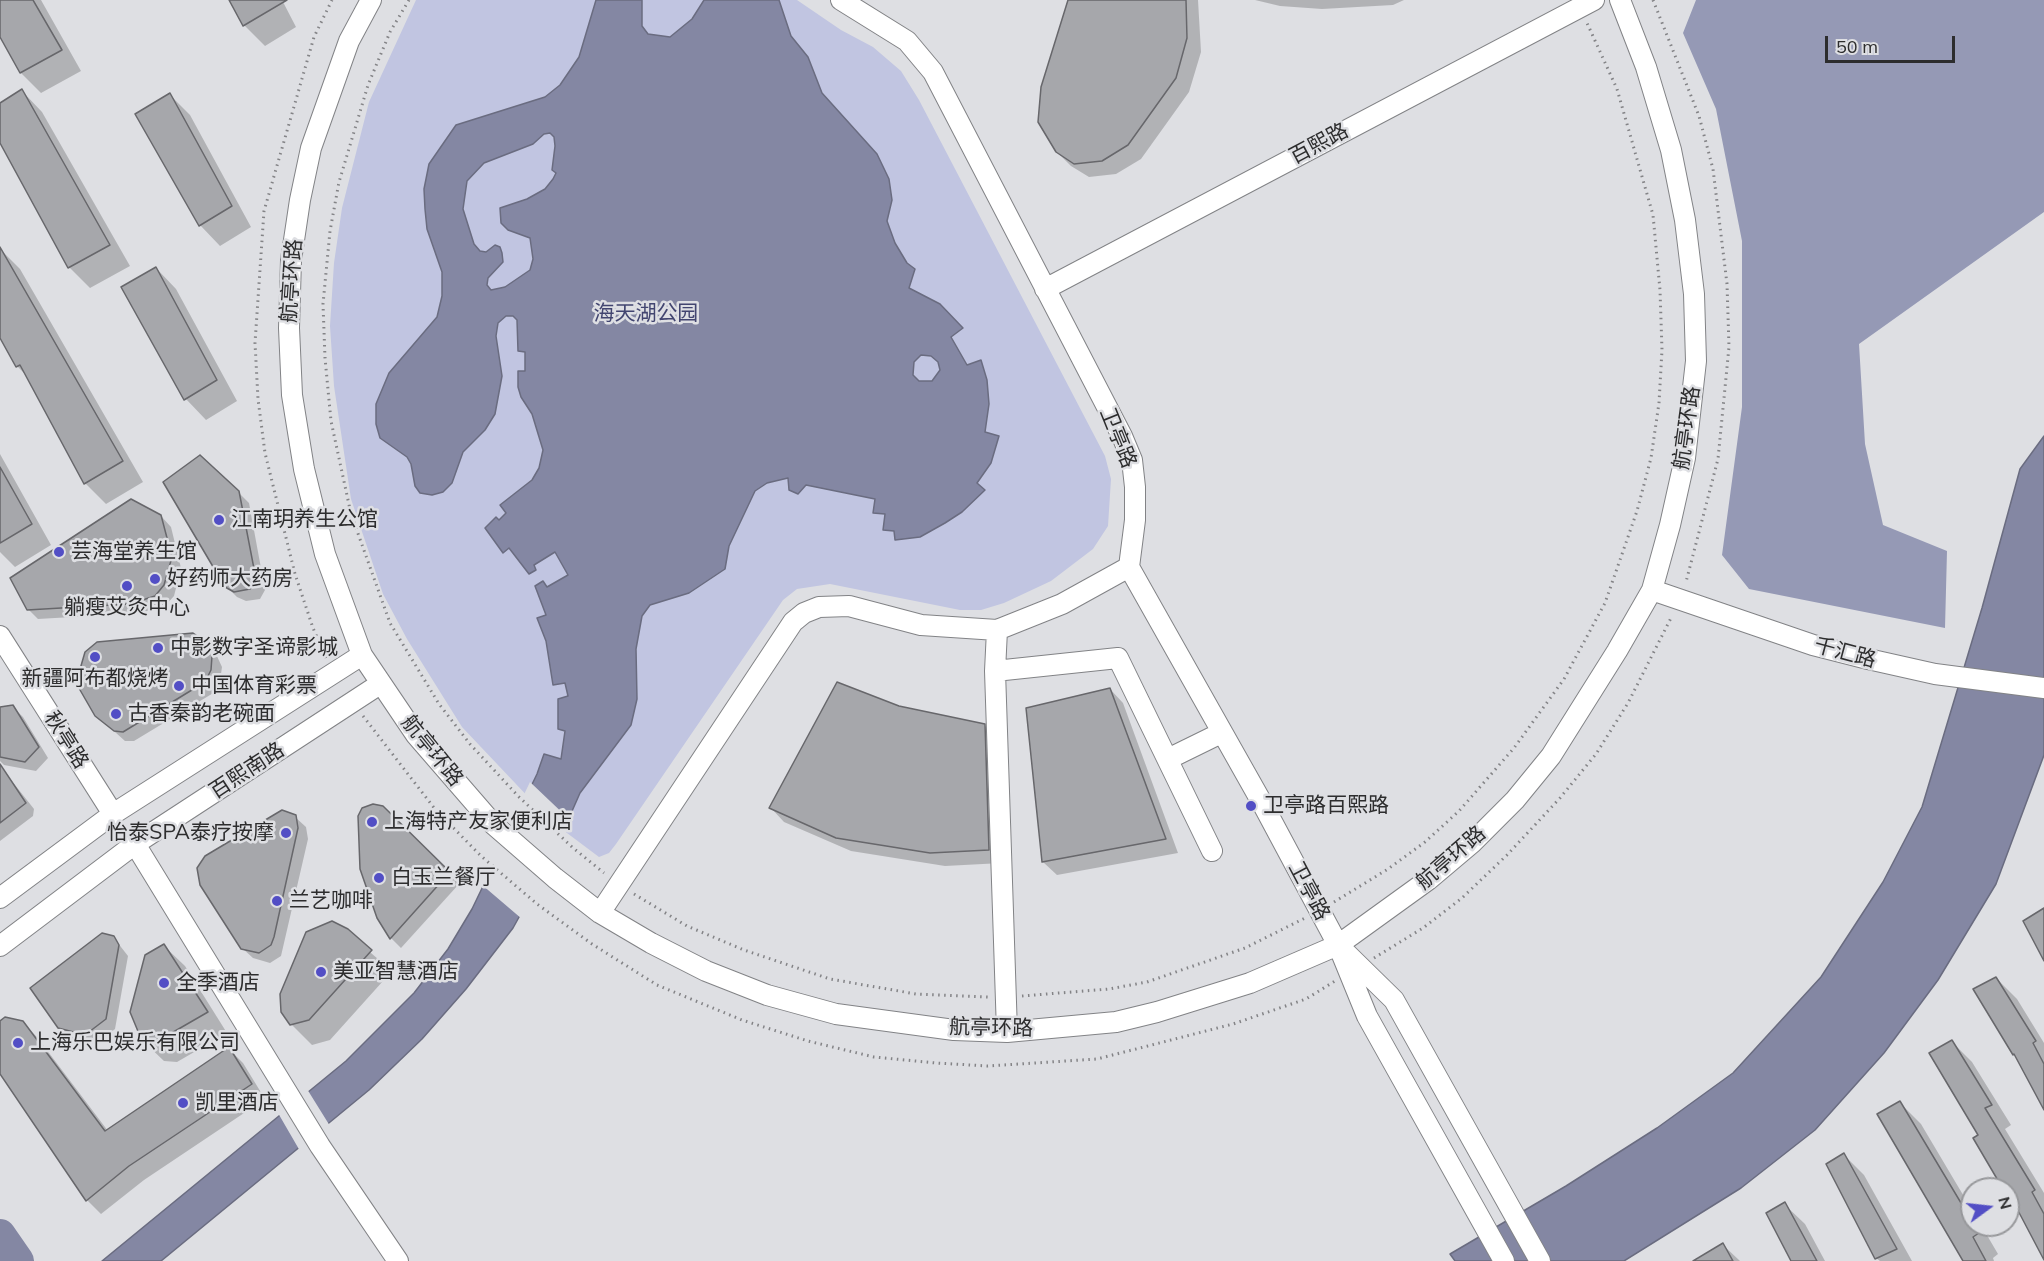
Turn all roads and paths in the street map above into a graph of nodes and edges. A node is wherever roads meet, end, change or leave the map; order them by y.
1 (371, 0) edge
2 (409, 0) edge
3 (841, 0) edge
4 (1620, 0) edge
5 (1653, 0) edge
6 (1587, 4) edge
7 (1045, 288) junction
8 (1129, 567) junction
9 (1652, 590) junction
10 (1679, 599) junction
11 (997, 630) junction
12 (0, 636) edge
13 (362, 655) junction
14 (995, 671) junction
15 (380, 684) junction
16 (2044, 688) edge
17 (1221, 733) junction
18 (1168, 759) junction
19 (113, 814) junction
20 (135, 844) junction
21 (1212, 851) dead end
22 (481, 856) dead end
23 (619, 884) junction
24 (0, 897) edge
25 (1319, 910) junction
26 (600, 913) junction
27 (1338, 945) junction
28 (0, 946) edge
29 (1355, 969) junction
30 (1006, 997) junction
31 (1007, 1032) junction
32 (398, 1261) edge
33 (1504, 1261) edge
34 (1540, 1261) edge

1 - 13 street, 航亭环路
2 - 23 path, 航亭环路
3 - 7 street, 卫亭路
4 - 9 street, 航亭环路
5 - 10 path, 航亭环路
6 - 7 street, 百熙路
6 - 25 path, 航亭环路
7 - 8 street, 卫亭路
8 - 11 street
8 - 17 street, 卫亭路
9 - 10 street, 千汇路
9 - 27 street, 航亭环路
10 - 16 street, 千汇路
10 - 29 path, 航亭环路
11 - 14 street
11 - 23 street
12 - 19 street, 秋亭路
13 - 15 street, 航亭环路
13 - 19 street, 百熙南路
14 - 18 street
14 - 30 street
15 - 20 street, 百熙南路
15 - 26 street, 航亭环路
17 - 18 street
17 - 25 street, 卫亭路
18 - 21 street
19 - 24 street, 百熙南路
20 - 28 street, 百熙南路
20 - 32 street
22 - 29 path, 航亭环路
23 - 26 street
23 - 30 path, 航亭环路
25 - 27 street, 卫亭路
25 - 30 path, 航亭环路
26 - 31 street, 航亭环路
27 - 29 street, 卫亭路
27 - 31 street, 航亭环路
29 - 33 street, 卫亭路
29 - 34 street, 卫亭路
30 - 31 street

